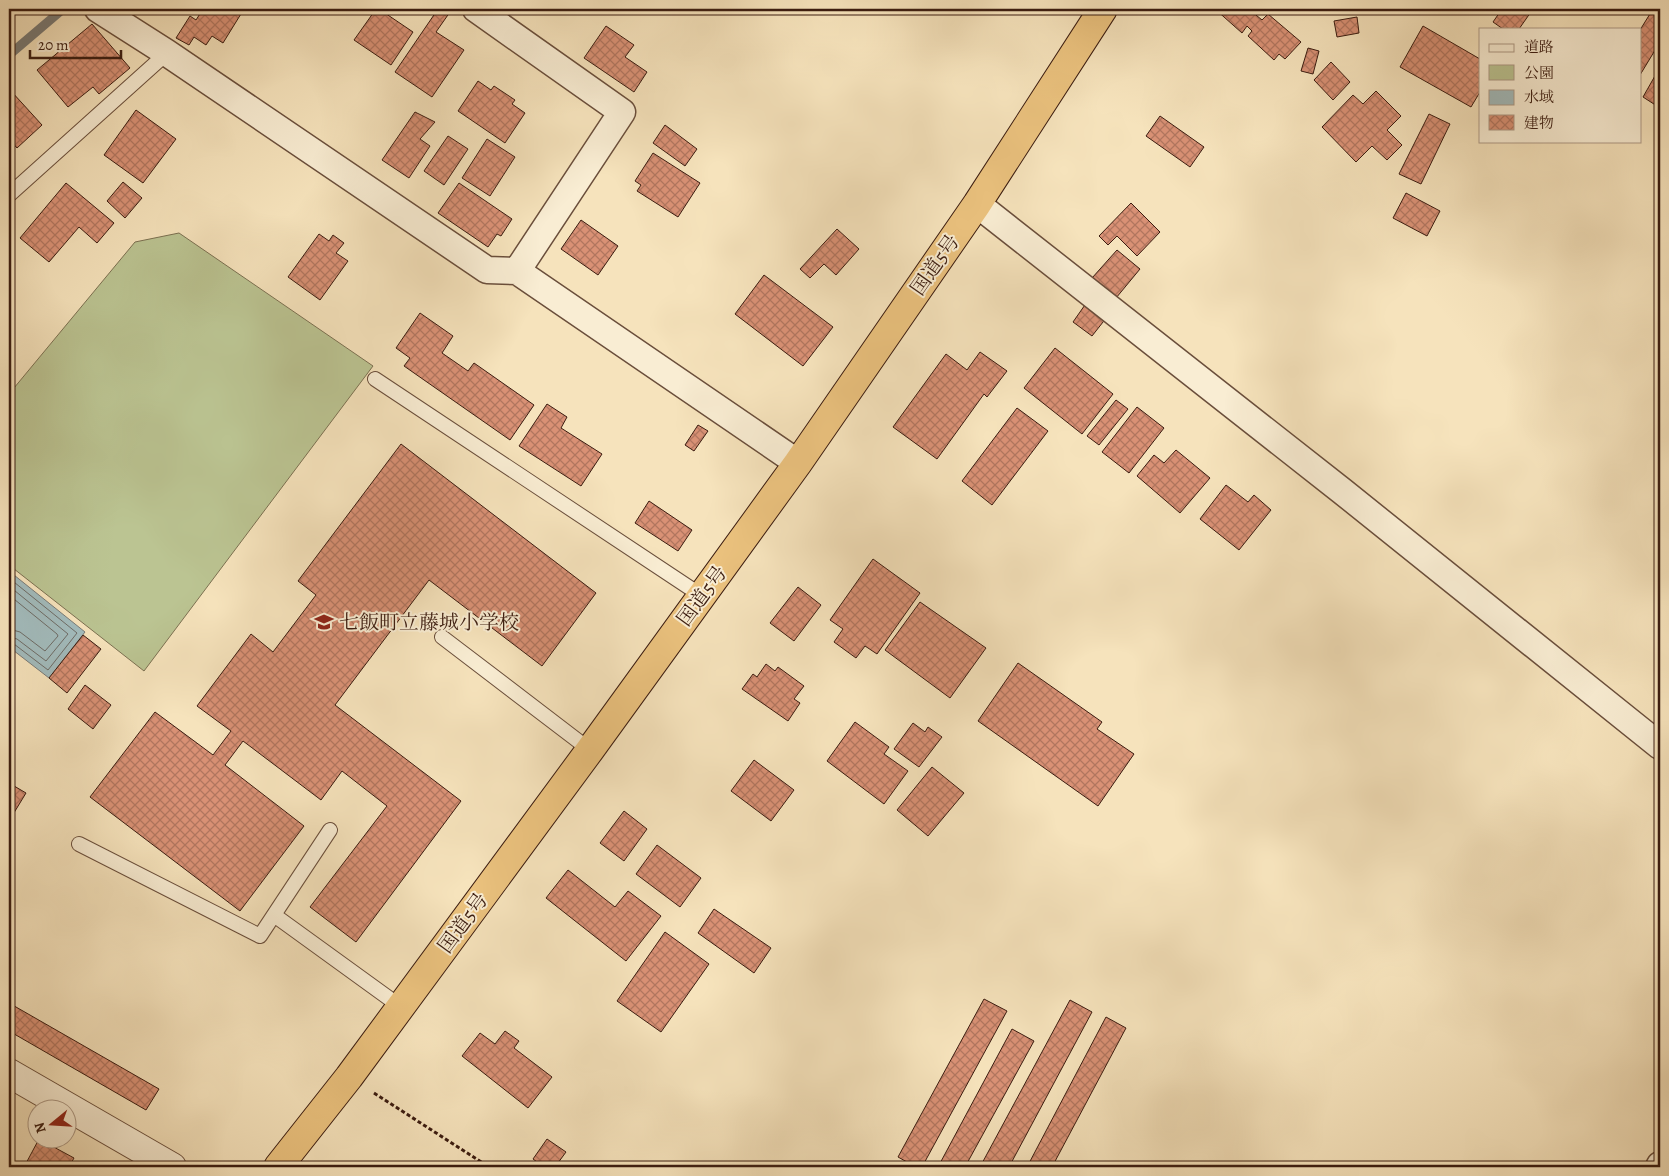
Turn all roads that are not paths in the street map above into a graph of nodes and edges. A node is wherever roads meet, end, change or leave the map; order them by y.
1 (98, 9) edge
2 (476, 9) edge
3 (1103, 9) edge
4 (167, 53) junction
5 (9, 195) edge
6 (977, 204) junction
7 (517, 271) junction
8 (375, 379) dead end
9 (798, 463) junction
10 (702, 596) junction
11 (442, 637) dead end
12 (1660, 746) edge
13 (590, 750) junction
14 (330, 830) dead end
15 (79, 844) dead end
16 (274, 915) junction
17 (401, 1007) junction
18 (9, 1073) edge
19 (172, 1167) edge
20 (278, 1167) edge

1 - 4 street
2 - 7 street
3 - 6 highway, 国道5号
4 - 5 lane
4 - 7 street
6 - 9 highway, 国道5号
6 - 12 street
7 - 9 street
8 - 10 lane
9 - 10 highway, 国道5号
10 - 13 highway, 国道5号
11 - 13 lane
13 - 17 highway, 国道5号
14 - 16 lane
15 - 16 lane
16 - 17 lane
17 - 20 highway, 国道5号
18 - 19 street

